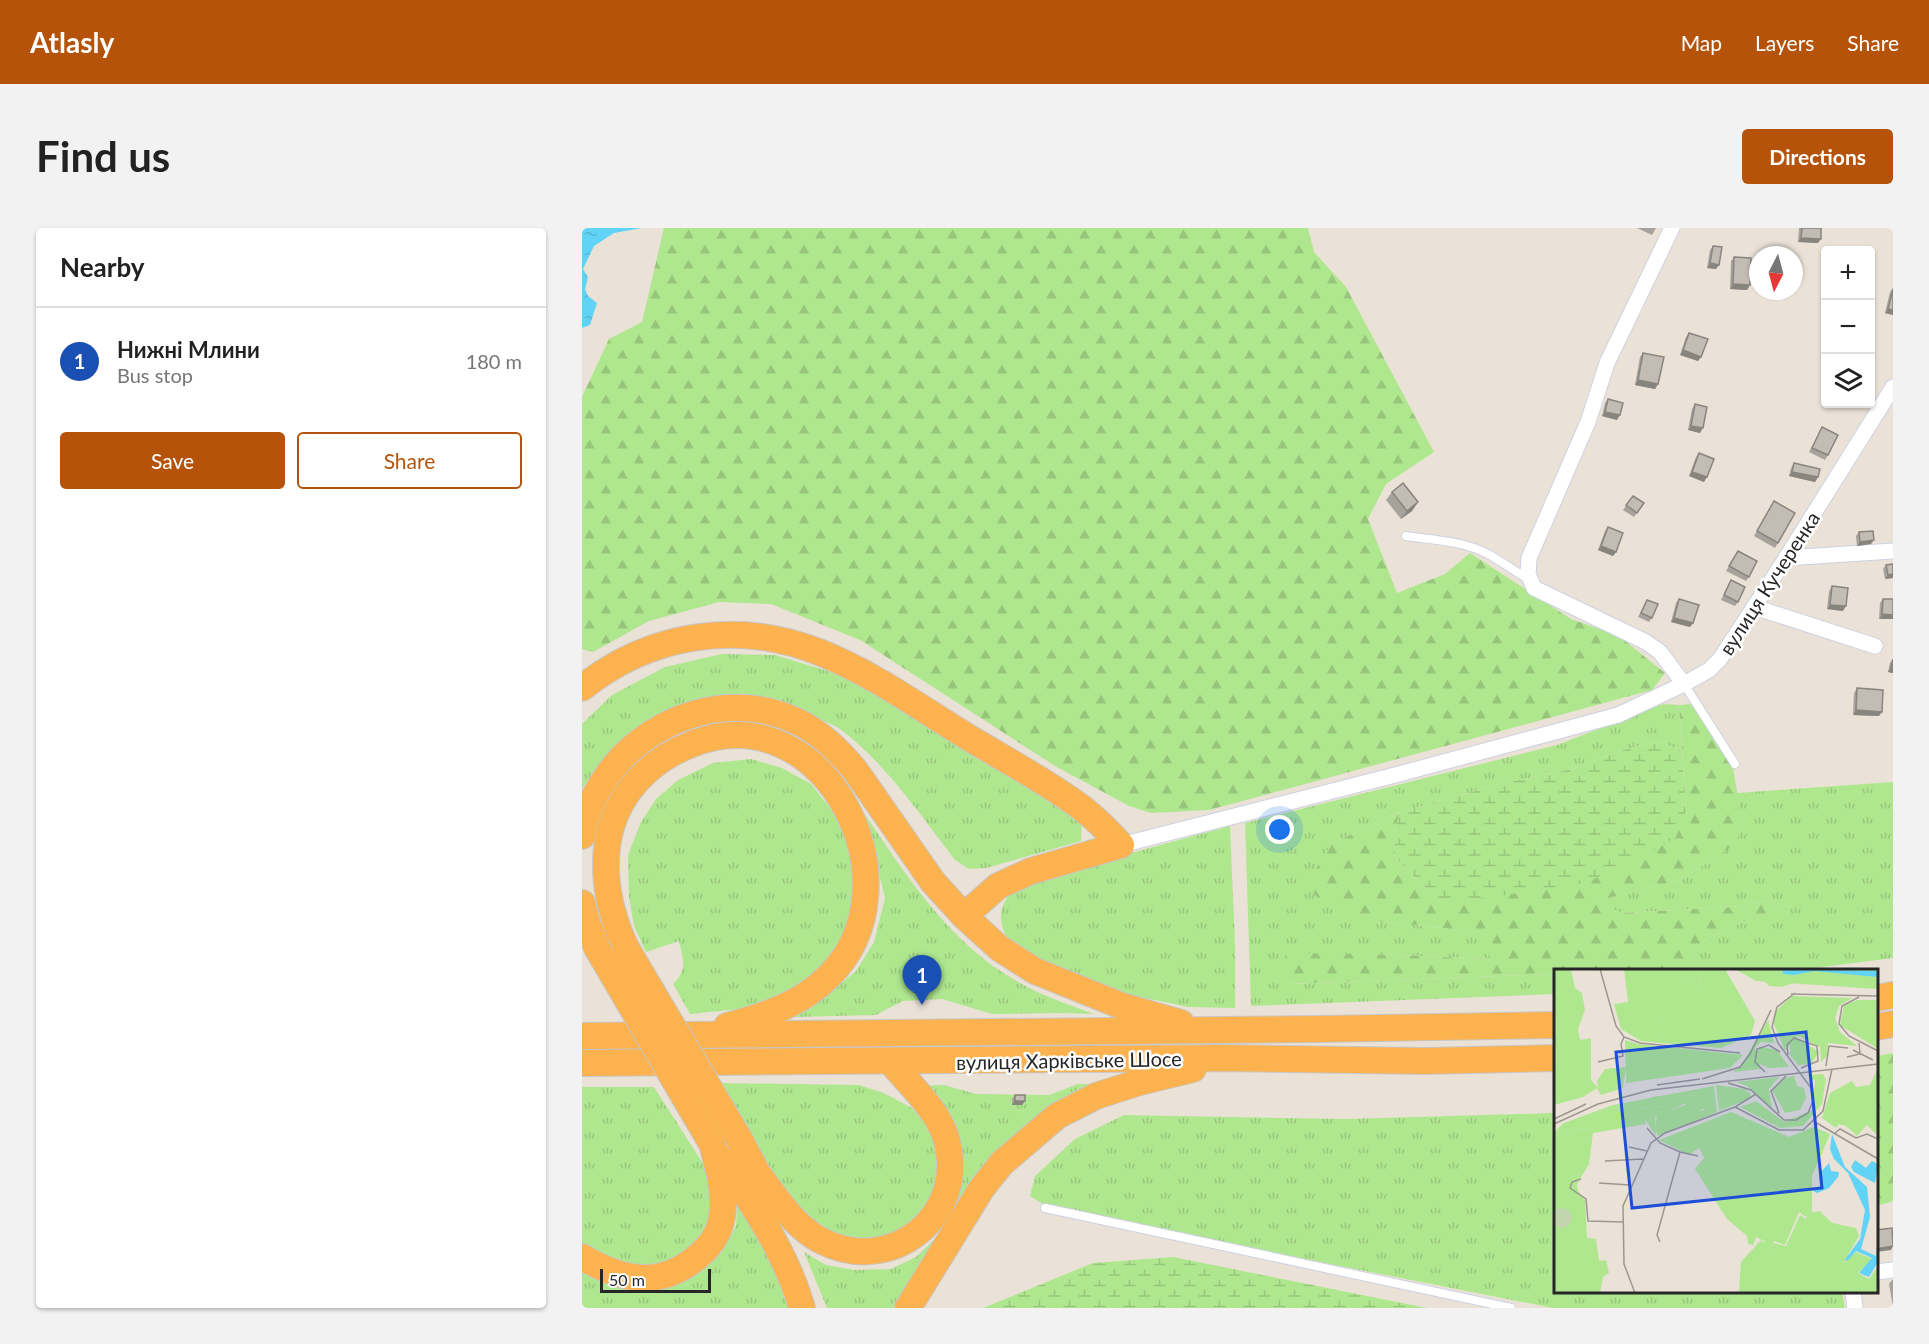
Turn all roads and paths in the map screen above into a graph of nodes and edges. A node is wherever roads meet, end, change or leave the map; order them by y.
1 (1672, 228) edge
2 (1893, 387) edge
3 (1406, 536) dead end
4 (1893, 551) edge
5 (1786, 558) junction
6 (1532, 582) junction
7 (1754, 607) junction
8 (1875, 646) dead end
9 (1684, 684) junction
10 (582, 688) edge
11 (1735, 764) dead end
12 (582, 836) edge
13 (1121, 844) junction
14 (582, 903) edge
15 (964, 916) junction
16 (1893, 995) edge
17 (1878, 998) edge
18 (1893, 1024) edge
19 (1554, 1025) edge
20 (1878, 1027) edge
21 (1207, 1030) junction
22 (582, 1036) edge
23 (686, 1036) junction
24 (1554, 1058) edge
25 (1321, 1060) junction
26 (890, 1061) junction
27 (582, 1063) edge
28 (639, 1064) junction
29 (582, 1075) edge
30 (712, 1144) junction
31 (761, 1178) junction
32 (1045, 1208) dead end
33 (582, 1257) edge
34 (1893, 1270) edge
35 (1878, 1272) edge
36 (1853, 1293) edge
37 (802, 1308) edge
38 (819, 1308) edge
39 (908, 1308) edge
40 (1511, 1308) edge
41 (1855, 1308) edge

1 - 6 street
2 - 5 street, вулиця Кучеренка
3 - 6 lane
4 - 5 street
5 - 7 street, вулиця Кучеренка
6 - 9 street
7 - 8 street
7 - 9 street, вулиця Кучеренка
9 - 11 lane
9 - 13 street, вулиця Кучеренка
10 - 13 highway
12 - 15 highway
13 - 15 highway
14 - 30 highway, bridge
15 - 21 highway
16 - 17 highway
18 - 20 highway
19 - 21 highway, вулиця Харківське Шосе
21 - 23 highway, вулиця Харківське Шосе
22 - 23 highway, вулиця Харківське Шосе
23 - 31 highway, bridge
24 - 25 highway, вулиця Харківське Шосе
25 - 26 highway, вулиця Харківське Шосе
25 - 39 highway
26 - 28 highway, вулиця Харківське Шосе
26 - 31 highway
27 - 28 highway, вулиця Харківське Шосе
28 - 29 highway
30 - 33 highway
30 - 37 highway
31 - 38 highway
32 - 40 lane
34 - 35 street
36 - 41 street

